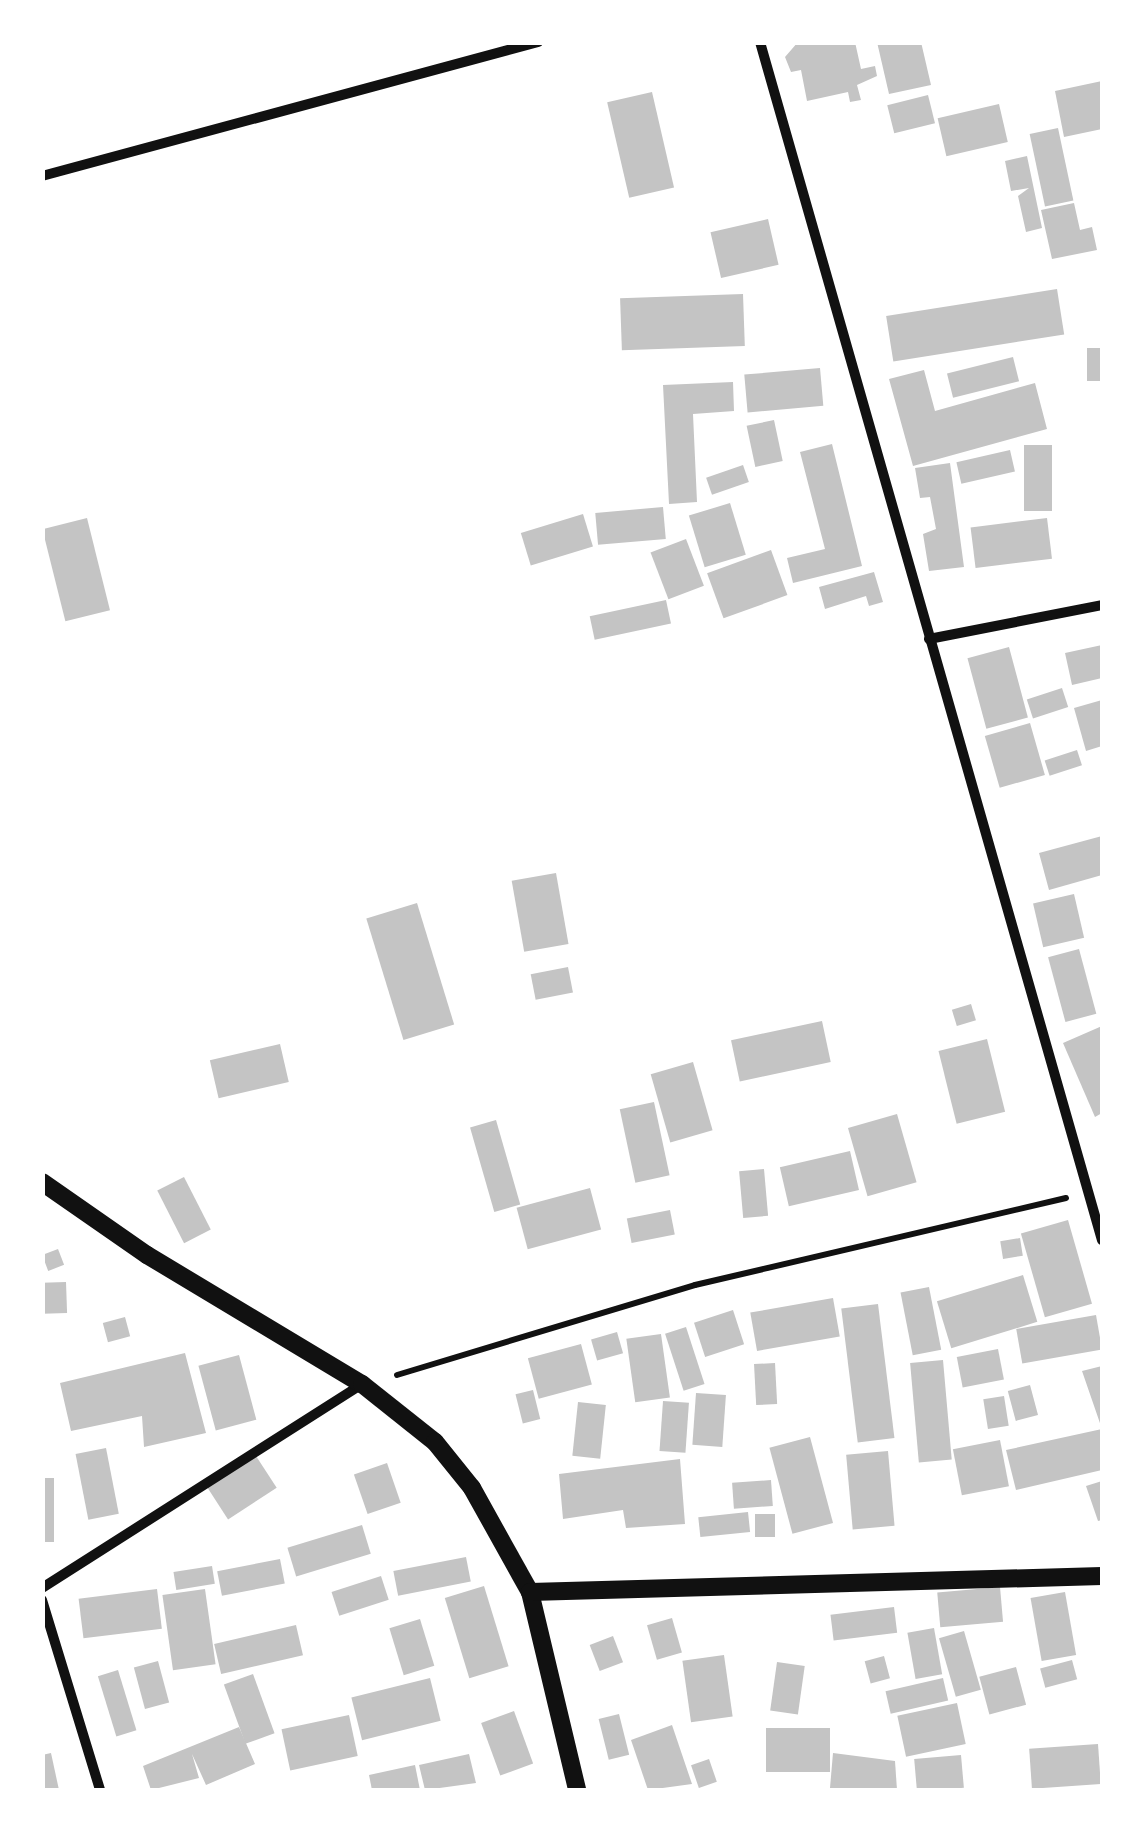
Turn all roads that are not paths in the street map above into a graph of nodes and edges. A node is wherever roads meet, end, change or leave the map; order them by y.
1 (538, 42) edge
2 (760, 42) edge
3 (42, 176) edge
4 (1102, 606) edge
5 (929, 639) junction
6 (42, 1182) edge
7 (1102, 1240) edge
8 (362, 1384) junction
9 (1102, 1576) edge
10 (42, 1588) edge
11 (530, 1592) junction
12 (42, 1600) edge
13 (575, 1789) edge
14 (100, 1790) edge

1 - 3 street
2 - 5 street
4 - 5 street
5 - 7 street
6 - 8 street
8 - 10 street
8 - 11 street
9 - 11 street
11 - 13 street
12 - 14 street

